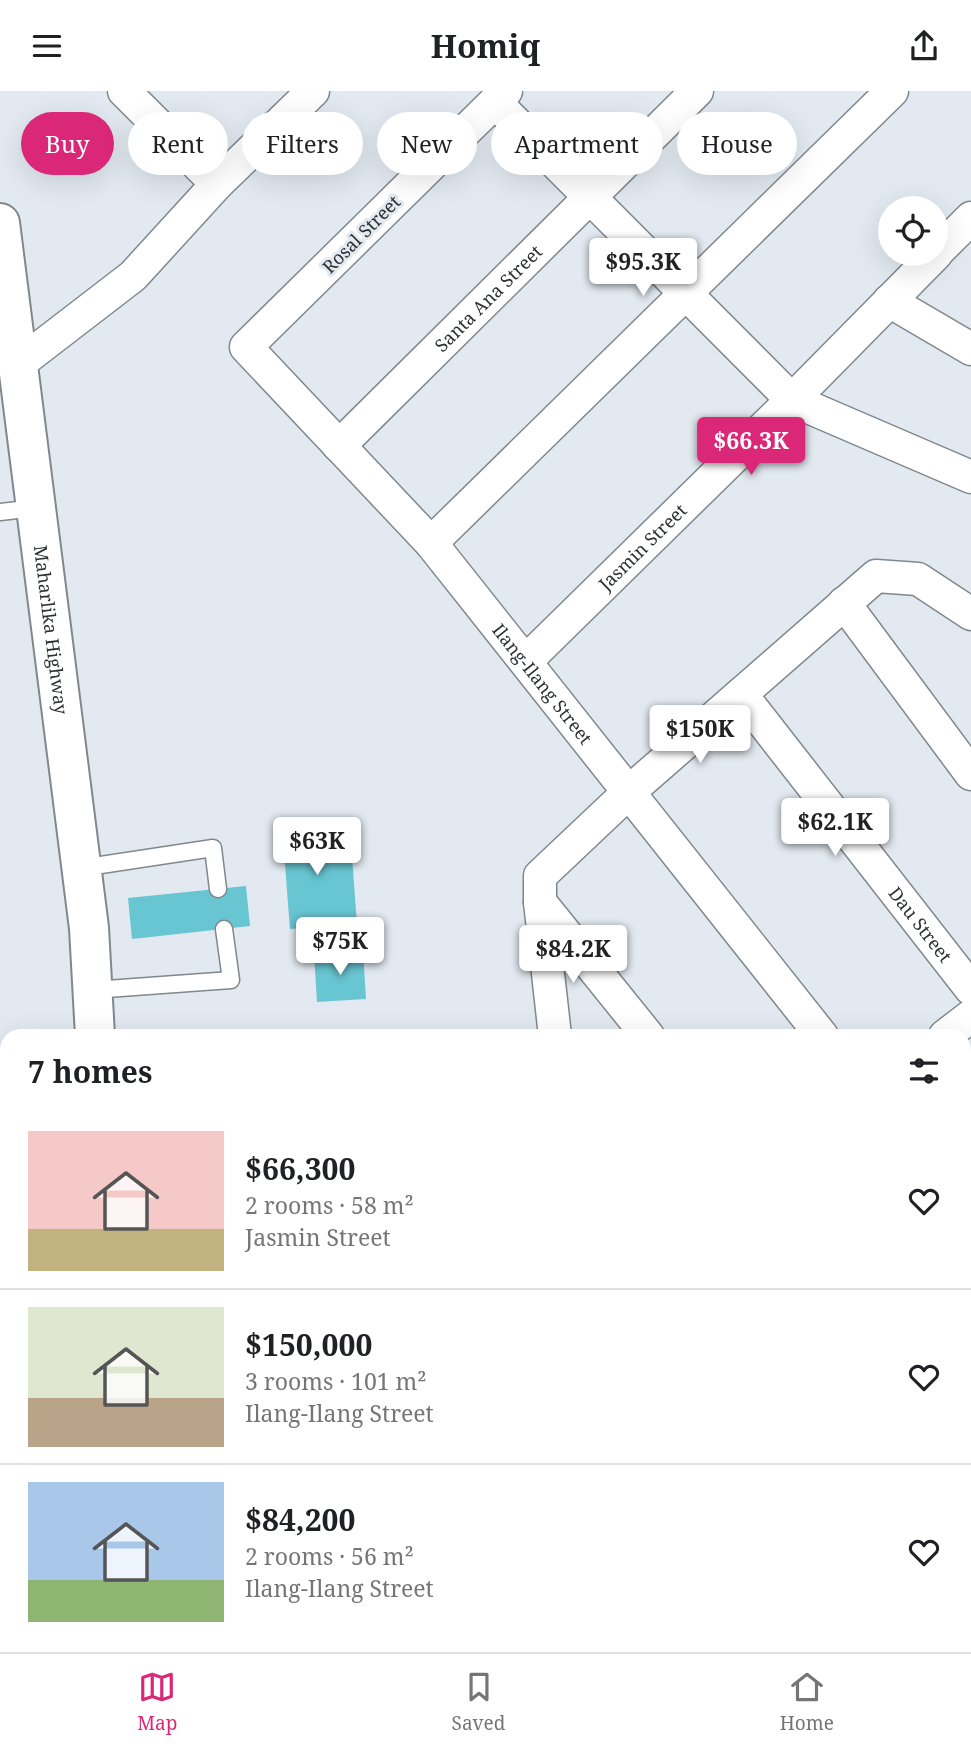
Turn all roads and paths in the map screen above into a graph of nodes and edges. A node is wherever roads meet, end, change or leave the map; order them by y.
1 (124, 91) edge
2 (313, 91) edge
3 (696, 91) edge
4 (892, 91) edge
5 (501, 97) edge
6 (217, 184) junction
7 (590, 197) junction
8 (0, 223) edge
9 (969, 223) edge
10 (948, 242) edge
11 (924, 266) edge
12 (686, 293) junction
13 (890, 301) junction
14 (246, 347) joint
15 (971, 348) edge
16 (16, 366) junction
17 (792, 400) junction
18 (339, 446) junction
19 (971, 477) edge
20 (17, 510) edge
21 (431, 543) junction
22 (844, 604) junction
23 (971, 614) edge
24 (526, 661) junction
25 (741, 694) junction
26 (971, 774) edge
27 (630, 791) junction
28 (81, 868) junction
29 (218, 889) dead end
30 (540, 902) junction
31 (224, 929) dead end
32 (971, 989) edge
33 (93, 990) junction
34 (971, 1016) edge
35 (95, 1029) edge
36 (554, 1029) edge
37 (642, 1029) edge
38 (817, 1029) edge
39 (954, 1029) edge

1 - 6 street
2 - 6 street
3 - 7 street, Santa Ana Street
4 - 12 street
5 - 7 street
5 - 14 street, Rosal Street
6 - 16 street
7 - 12 street
7 - 18 street, Santa Ana Street
8 - 16 main road, Maharlika Highway
9 - 10 street, Jasmin Street
11 - 13 street, Jasmin Street
12 - 17 street
12 - 21 street
13 - 15 street
13 - 17 street, Jasmin Street
14 - 18 street, Ilang-Ilang Street
16 - 20 main road, Maharlika Highway
17 - 19 street
17 - 24 street, Jasmin Street
18 - 21 street, Ilang-Ilang Street
20 - 28 main road, Maharlika Highway
21 - 24 street, Ilang-Ilang Street
22 - 23 street
22 - 25 street
22 - 26 street
24 - 27 street, Ilang-Ilang Street
25 - 27 street
25 - 32 street, Dau Street
27 - 30 street
27 - 38 street, Ilang-Ilang Street
28 - 29 lane
28 - 33 main road, Maharlika Highway
30 - 36 street
30 - 37 street
31 - 33 lane
33 - 35 main road, Maharlika Highway
34 - 39 street

